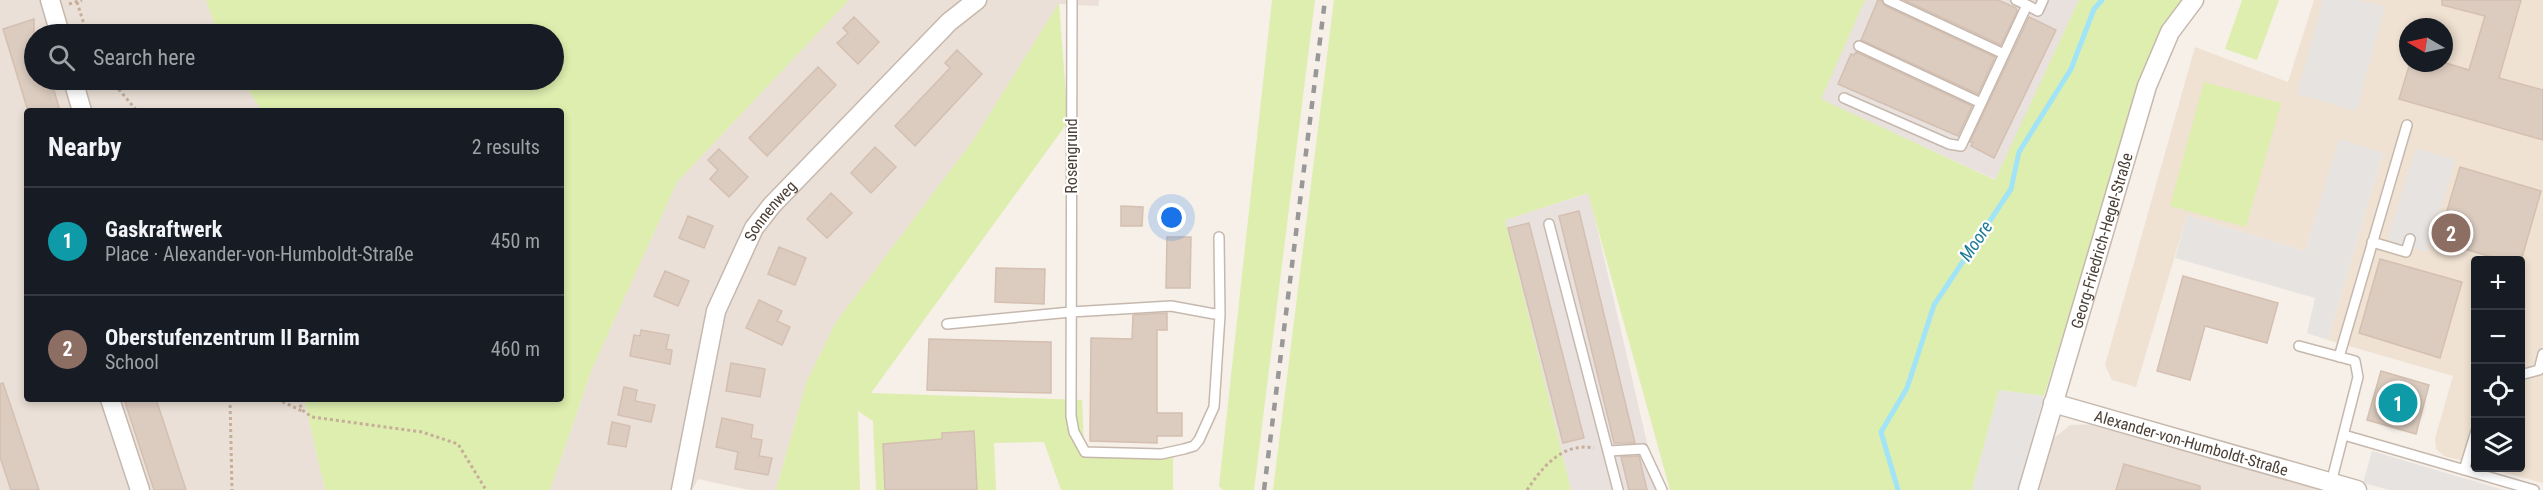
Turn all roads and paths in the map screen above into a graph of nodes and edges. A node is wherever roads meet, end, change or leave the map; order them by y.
1 (50, 0) edge
2 (977, 0) edge
3 (1072, 0) edge
4 (1888, 0) edge
5 (2016, 0) edge
6 (2043, 0) edge
7 (2194, 0) edge
8 (77, 2) dead end
9 (2027, 5) junction
10 (57, 24) edge
11 (84, 24) edge
12 (1859, 46) dead end
13 (2004, 54) junction
14 (76, 90) edge
15 (119, 90) edge
16 (1844, 98) dead end
17 (1982, 103) junction
18 (81, 108) edge
19 (134, 108) edge
20 (2407, 125) dead end
21 (1549, 225) dead end
22 (1219, 237) dead end
23 (2410, 238) dead end
24 (2372, 242) junction
25 (1071, 312) junction
26 (1220, 315) junction
27 (947, 324) dead end
28 (2299, 346) dead end
29 (2543, 354) edge
30 (2339, 357) junction
31 (2525, 374) edge
32 (111, 402) edge
33 (230, 402) edge
34 (283, 402) edge
35 (300, 402) edge
36 (2053, 403) junction
37 (306, 413) junction
38 (2344, 435) junction
39 (2471, 445) edge
40 (1610, 451) junction
41 (2464, 470) junction
42 (2330, 486) edge
43 (140, 490) edge
44 (232, 490) edge
45 (486, 490) edge
46 (681, 490) edge
47 (1527, 490) edge
48 (1618, 490) edge
49 (1662, 490) edge
50 (2028, 490) edge
51 (2357, 490) edge
52 (2534, 490) edge

1 - 10 street
2 - 46 street, Sonnenweg
3 - 25 lane, Rosengrund
4 - 13 lane
5 - 9 lane
6 - 9 lane
7 - 36 street, Georg-Friedrich-Hegel-Straße
8 - 11 path
9 - 13 lane
12 - 17 lane
13 - 17 lane
14 - 18 street
15 - 19 path
16 - 17 lane
20 - 24 lane
21 - 40 lane
22 - 26 lane
23 - 24 lane
24 - 30 lane
25 - 26 lane
25 - 26 lane
25 - 27 lane
28 - 30 lane
29 - 31 lane
30 - 38 lane
32 - 43 street
33 - 44 path
34 - 37 path
35 - 37 path
36 - 42 street, Alexander-von-Humboldt-Straße
36 - 50 street, Georg-Friedrich-Hegel-Straße
37 - 45 path
38 - 41 lane
38 - 42 lane
39 - 41 lane
40 - 47 path
40 - 48 lane
40 - 49 lane
41 - 52 lane
42 - 51 street, Alexander-von-Humboldt-Straße

